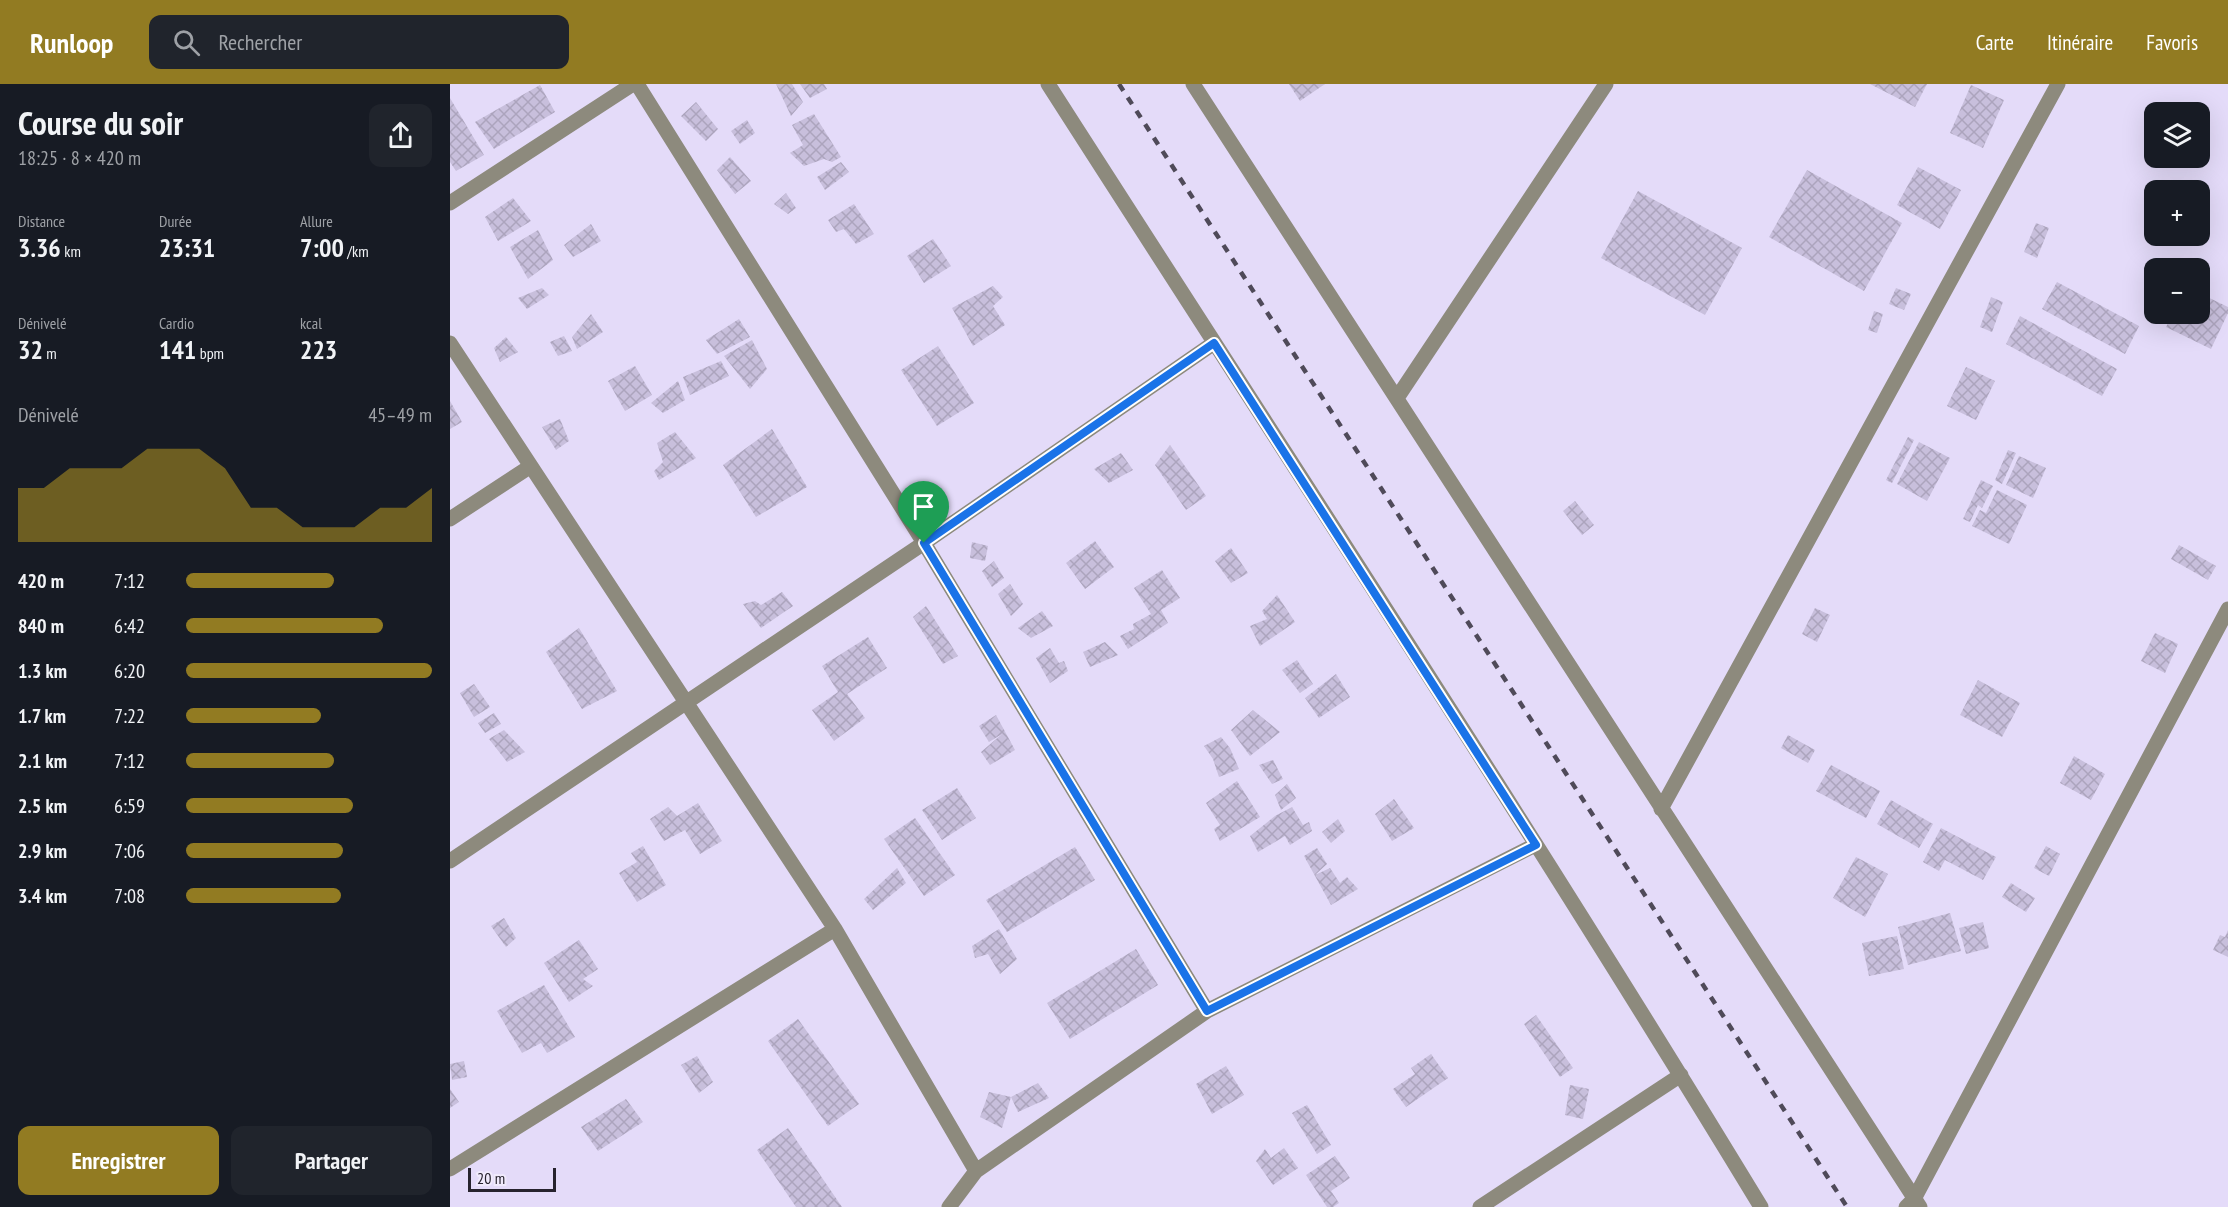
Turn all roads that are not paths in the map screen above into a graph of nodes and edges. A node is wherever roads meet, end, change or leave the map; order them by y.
1 (635, 84) edge
2 (1048, 84) edge
3 (1193, 84) edge
4 (1606, 84) edge
5 (2058, 84) edge
6 (450, 203) edge
7 (450, 343) edge
8 (1214, 343) junction
9 (1396, 398) junction
10 (531, 466) junction
11 (450, 519) edge
12 (924, 543) junction
13 (2228, 609) edge
14 (687, 704) junction
15 (1661, 809) junction
16 (1536, 845) junction
17 (450, 861) edge
18 (835, 929) junction
19 (1207, 1011) junction
20 (1681, 1075) junction
21 (450, 1169) edge
22 (976, 1171) junction
23 (1913, 1204) edge
24 (949, 1207) edge
25 (1480, 1207) edge
26 (1761, 1207) edge

1 - 6 street
1 - 12 street
2 - 8 street
3 - 9 street
4 - 9 street
5 - 15 street
7 - 10 street
8 - 12 street
8 - 16 street
9 - 15 street
10 - 11 street
10 - 14 street
12 - 14 street
12 - 19 street
13 - 23 street
14 - 17 street
14 - 18 street
15 - 23 street
16 - 19 street
16 - 20 street
18 - 21 street
18 - 22 street
19 - 22 street
20 - 25 street
20 - 26 street
22 - 24 street

